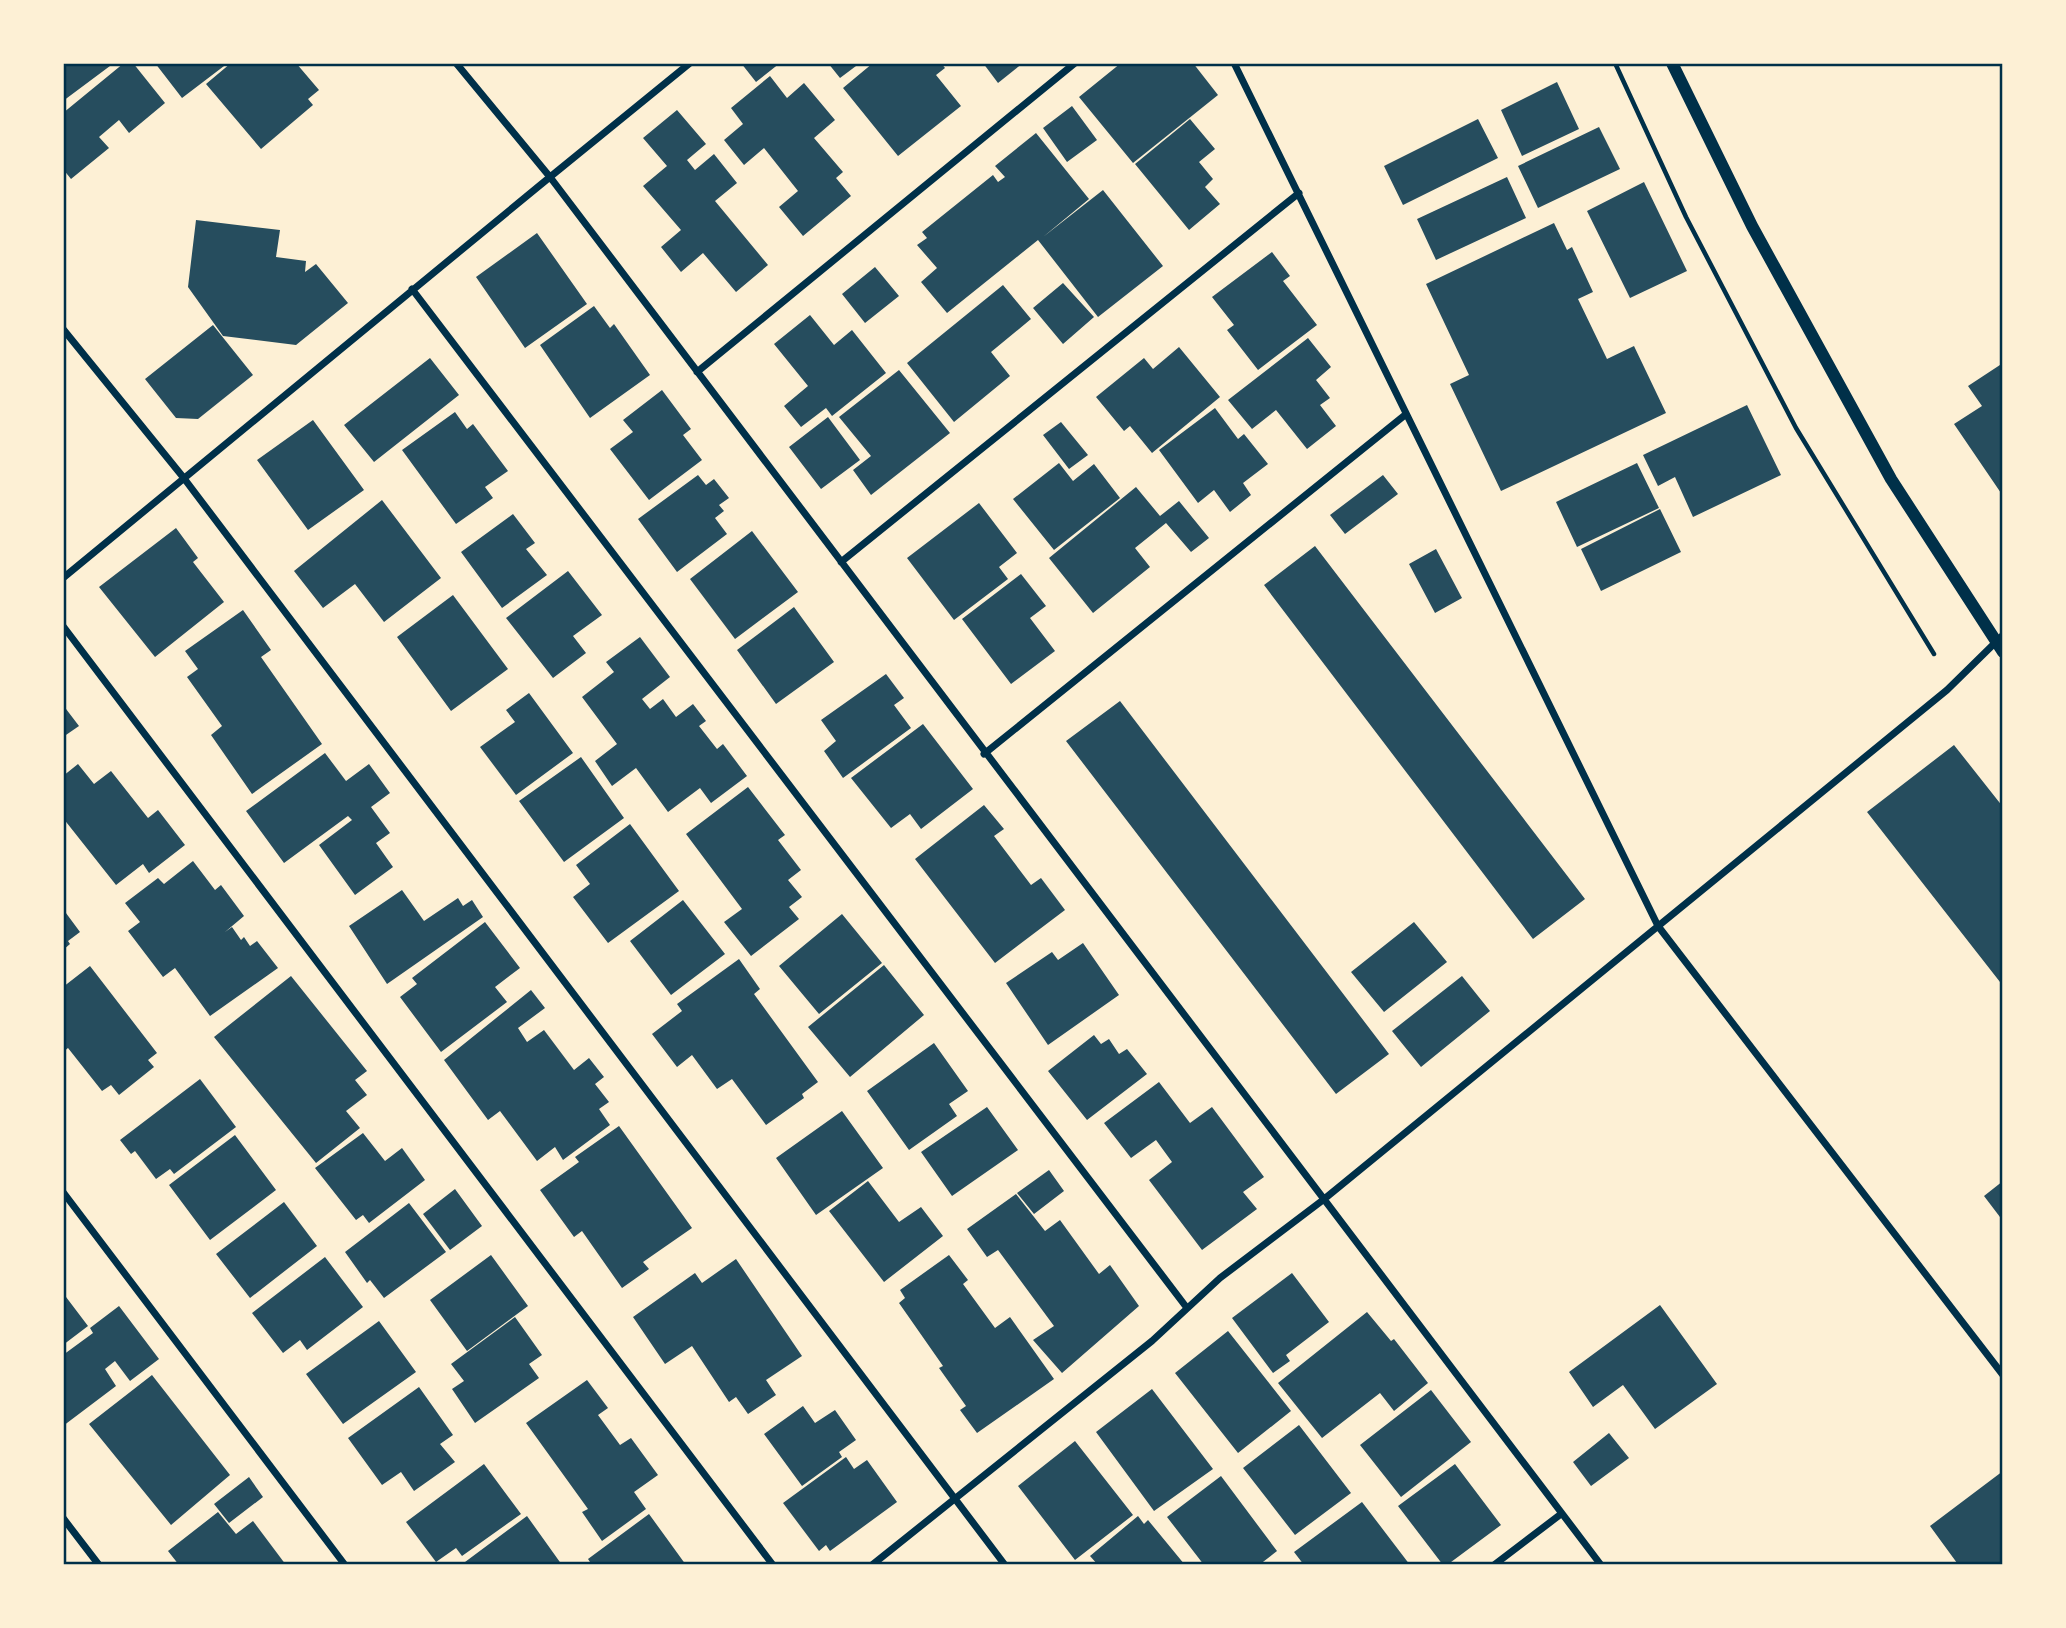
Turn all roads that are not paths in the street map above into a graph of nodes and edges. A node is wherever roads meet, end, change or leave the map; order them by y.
1 (456, 63) edge
2 (690, 63) edge
3 (1075, 63) edge
4 (1234, 63) edge
5 (1672, 63) edge
6 (550, 177) junction
7 (1299, 193) junction
8 (412, 289) junction
9 (63, 329) edge
10 (696, 372) junction
11 (1405, 415) junction
12 (183, 477) junction
13 (841, 562) junction
14 (63, 578) edge
15 (63, 625) edge
16 (2000, 643) edge
17 (984, 754) junction
18 (1658, 926) junction
19 (63, 1192) edge
20 (1323, 1200) junction
21 (1187, 1308) junction
22 (2003, 1375) edge
23 (956, 1501) junction
24 (1561, 1514) junction
25 (63, 1518) edge
26 (99, 1565) edge
27 (345, 1565) edge
28 (773, 1565) edge
29 (872, 1565) edge
30 (1005, 1565) edge
31 (1494, 1565) edge
32 (1601, 1565) edge

1 - 6 street
2 - 6 street
3 - 10 street
4 - 7 street
5 - 16 street
6 - 8 street
6 - 10 street
7 - 11 street
7 - 13 street
8 - 12 street
8 - 21 street
9 - 12 street
10 - 13 street
11 - 17 street
11 - 18 street
12 - 14 street
12 - 23 street
13 - 17 street
15 - 28 street
16 - 18 street
17 - 20 street
18 - 20 street
18 - 22 street
19 - 27 street
20 - 21 street
20 - 24 street
21 - 23 street
23 - 29 street
23 - 30 street
24 - 31 street
24 - 32 street
25 - 26 street

